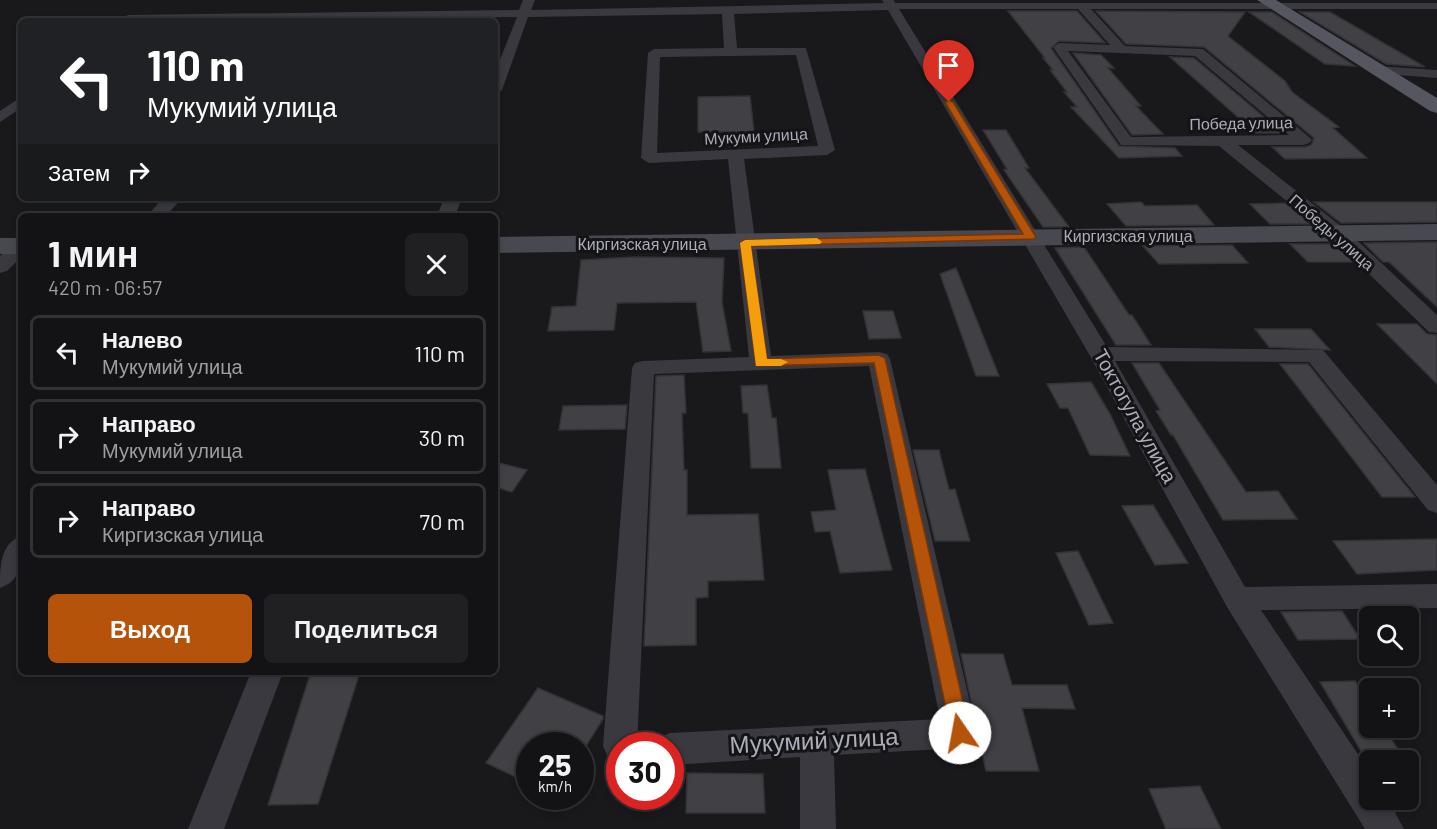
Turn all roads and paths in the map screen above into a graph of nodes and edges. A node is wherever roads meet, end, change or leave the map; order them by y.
1 (344, 0) edge
2 (889, 3) edge
3 (1270, 3) edge
4 (788, 5) edge
5 (146, 6) dead end
6 (527, 6) edge
7 (644, 6) edge
8 (1081, 6) junction
9 (1437, 6) edge
10 (728, 11) junction
11 (329, 16) junction
12 (129, 18) edge
13 (284, 18) edge
14 (399, 18) edge
15 (1122, 50) junction
16 (731, 52) junction
17 (1377, 70) junction
18 (1437, 74) edge
19 (498, 82) edge
20 (18, 103) edge
21 (1437, 107) edge
22 (0, 118) edge
23 (1223, 141) junction
24 (736, 155) junction
25 (170, 201) edge
26 (159, 213) edge
27 (1437, 232) edge
28 (1339, 234) junction
29 (1030, 237) junction
30 (745, 243) junction
31 (498, 244) edge
32 (0, 246) edge
33 (18, 247) edge
34 (18, 250) edge
35 (0, 267) edge
36 (1437, 327) edge
37 (1100, 354) junction
38 (761, 363) junction
39 (1437, 503) edge
40 (18, 551) edge
41 (0, 577) edge
42 (1437, 596) edge
43 (1237, 599) junction
44 (266, 675) edge
45 (621, 732) edge
46 (817, 742) junction
47 (684, 748) edge
48 (206, 829) edge
49 (818, 829) edge
50 (1386, 829) edge

1 - 11 street
2 - 4 street
2 - 8 street
2 - 29 street, Токтогула улица
3 - 8 street
3 - 9 street
3 - 17 main road
4 - 10 street
5 - 12 street
6 - 7 street
6 - 14 street
6 - 19 street
7 - 10 street
8 - 15 street
10 - 16 street
11 - 13 street
11 - 14 street
15 - 23 street, Победа улица
15 - 23 street, Победа улица
16 - 24 street, Мукуми улица
16 - 24 street, Мукуми улица
17 - 18 street
17 - 21 main road
20 - 22 street
23 - 28 street, Победы улица
24 - 30 street
25 - 26 street
27 - 28 street, Киргизская улица
28 - 29 street, Киргизская улица
28 - 36 street, Победы улица
29 - 30 street, Киргизская улица
29 - 37 street, Токтогула улица
30 - 31 street, Киргизская улица
30 - 38 street
32 - 33 street
34 - 35 street
37 - 39 street
37 - 43 street, Токтогула улица
38 - 45 street, Мукумий улица
38 - 46 street, Мукумий улица
40 - 41 street
42 - 43 street
43 - 50 street, Токтогула улица
44 - 48 street
46 - 47 street, Мукумий улица
46 - 49 street

